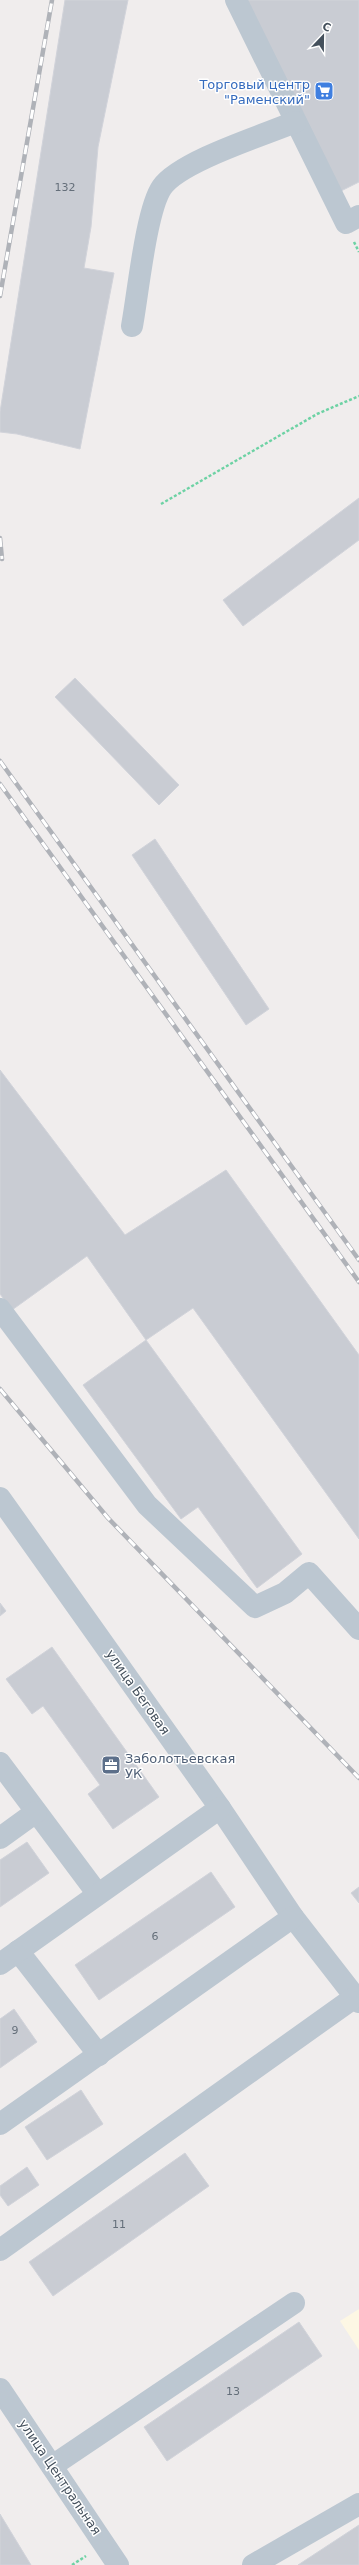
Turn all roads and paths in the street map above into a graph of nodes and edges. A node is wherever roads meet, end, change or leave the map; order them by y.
1 (236, 0) edge
2 (295, 122) junction
3 (359, 216) edge
4 (132, 326) dead end
5 (359, 396) edge
6 (161, 504) dead end
7 (0, 1309) edge
8 (0, 1498) edge
9 (359, 1629) edge
10 (0, 1763) edge
11 (220, 1808) junction
12 (36, 1812) junction
13 (0, 1838) edge
14 (97, 1893) junction
15 (293, 1917) junction
16 (18, 1951) junction
17 (0, 1964) edge
18 (357, 2000) edge
19 (99, 2054) junction
20 (0, 2124) edge
21 (0, 2250) edge
22 (294, 2303) dead end
23 (0, 2389) edge
24 (52, 2466) junction
25 (359, 2504) edge
26 (118, 2565) edge
27 (253, 2565) edge

1 - 2 street
2 - 3 street
2 - 4 street
5 - 6 path
7 - 9 street
8 - 11 street, улица Беговая
10 - 12 street
11 - 14 street
11 - 15 street, улица Беговая
12 - 13 street
12 - 14 street
14 - 16 street
15 - 18 street, улица Беговая
15 - 19 street
16 - 17 street
16 - 19 street
18 - 21 street
19 - 20 street
22 - 24 street
23 - 24 street, улица Центральная
24 - 26 street, улица Центральная
25 - 27 street

